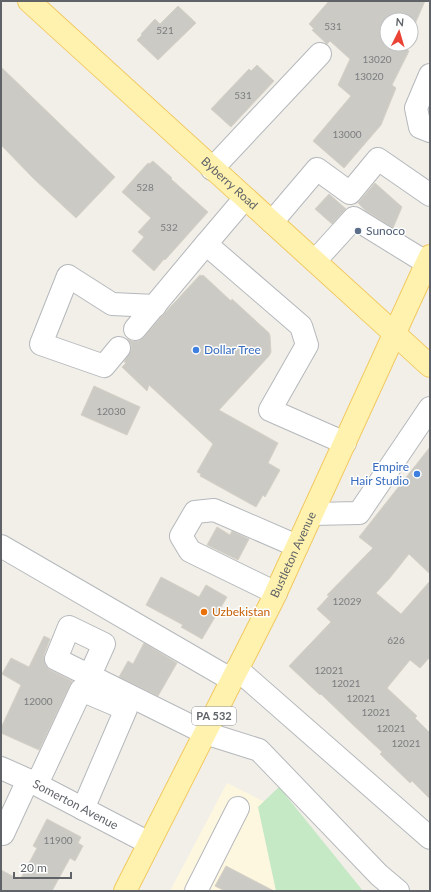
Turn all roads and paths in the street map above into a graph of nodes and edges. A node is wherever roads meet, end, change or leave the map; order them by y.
1 (29, 1) edge
2 (320, 54) dead end
3 (430, 75) edge
4 (430, 131) edge
5 (212, 169) junction
6 (350, 193) junction
7 (430, 195) edge
8 (245, 198) junction
9 (354, 218) junction
10 (272, 222) junction
11 (206, 244) junction
12 (428, 260) edge
13 (315, 261) junction
14 (155, 306) junction
15 (135, 329) dead end
16 (395, 334) junction
17 (119, 348) dead end
18 (430, 366) edge
19 (430, 408) edge
20 (345, 443) junction
21 (312, 514) junction
22 (1, 546) edge
23 (297, 546) junction
24 (276, 593) junction
25 (90, 675) dead end
26 (235, 675) junction
27 (205, 733) junction
28 (1, 768) edge
29 (33, 782) junction
30 (238, 808) dead end
31 (84, 809) junction
32 (3, 834) dead end
33 (430, 838) edge
34 (149, 843) junction
35 (125, 891) edge
36 (196, 891) edge
37 (398, 891) edge

1 - 5 main road, Byberry Road
2 - 5 street
3 - 4 street
5 - 8 main road, Byberry Road
6 - 7 street
6 - 9 street
6 - 10 street
8 - 10 main road, Byberry Road
8 - 11 street
9 - 12 street
9 - 13 street
10 - 13 main road, Byberry Road
11 - 14 street
11 - 20 street
12 - 16 main road, Bustleton Avenue / PA 532
13 - 16 main road, Byberry Road
14 - 15 street
14 - 17 street
16 - 18 main road, Byberry Road
16 - 20 main road, Bustleton Avenue / PA 532
19 - 21 street
20 - 21 main road, Bustleton Avenue / PA 532
21 - 23 main road, Bustleton Avenue / PA 532
22 - 26 street
23 - 24 main road, Bustleton Avenue / PA 532
23 - 24 street
24 - 26 main road, Bustleton Avenue / PA 532
25 - 27 street
26 - 27 main road, Bustleton Avenue / PA 532
26 - 33 street
27 - 34 main road, Bustleton Avenue / PA 532
27 - 37 street
28 - 29 street, Somerton Avenue
29 - 31 street, Somerton Avenue
29 - 31 street
29 - 32 street
30 - 36 street
31 - 34 street, Somerton Avenue
34 - 35 main road, Bustleton Avenue / PA 532

